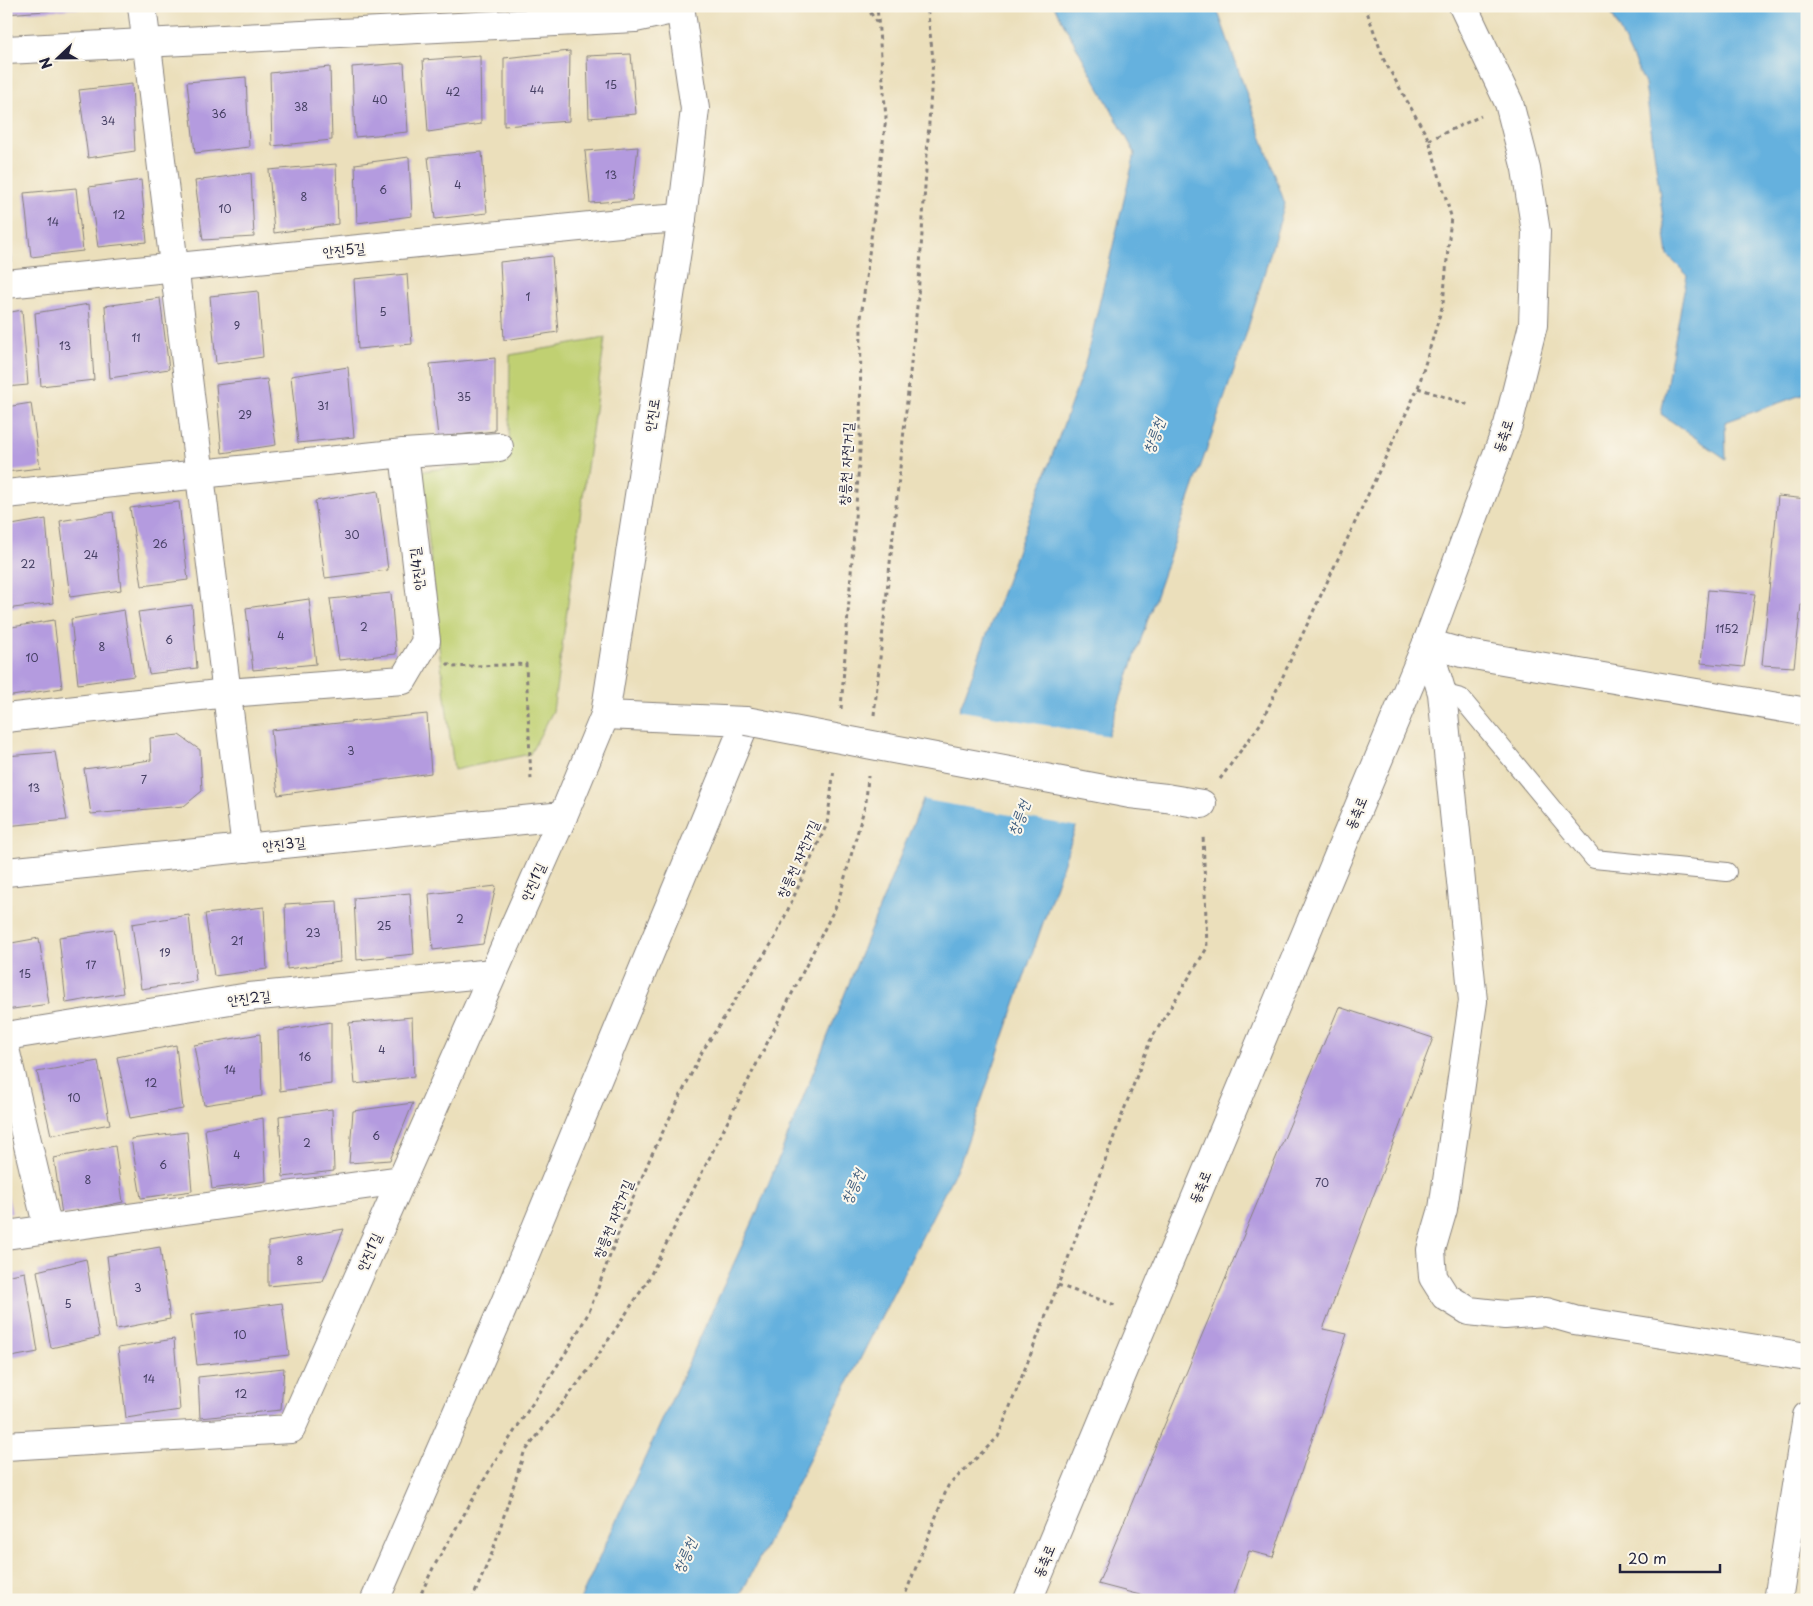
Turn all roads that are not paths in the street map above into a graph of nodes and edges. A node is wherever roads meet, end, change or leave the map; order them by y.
1 (142, 6) edge
2 (1463, 6) edge
3 (680, 7) edge
4 (146, 42) junction
5 (6, 50) edge
6 (682, 218) junction
7 (174, 266) junction
8 (6, 284) edge
9 (499, 447) dead end
10 (404, 453) junction
11 (200, 475) junction
12 (6, 494) edge
13 (1427, 643) junction
14 (227, 693) junction
15 (1442, 693) junction
16 (1807, 712) edge
17 (606, 715) junction
18 (6, 718) edge
19 (746, 721) junction
20 (1202, 804) dead end
21 (563, 816) junction
22 (246, 848) junction
23 (6, 872) edge
24 (1727, 872) dead end
25 (493, 973) junction
26 (6, 1036) edge
27 (6, 1053) edge
28 (401, 1180) junction
29 (48, 1229) junction
30 (6, 1235) edge
31 (1807, 1357) edge
32 (1807, 1416) edge
33 (6, 1446) edge
34 (375, 1600) edge
35 (1028, 1600) edge
36 (1778, 1600) edge

1 - 4 street
2 - 13 street, 동축로
3 - 4 street
3 - 6 street, 안진로
4 - 5 street
4 - 7 street
6 - 7 street, 안진5길
6 - 17 street, 안진로
7 - 8 street, 안진5길
7 - 11 street
9 - 10 street
10 - 11 street
10 - 14 street, 안진4길
11 - 12 street
11 - 14 street
13 - 15 street
13 - 16 street
13 - 35 street, 동축로
14 - 18 street
14 - 22 street
15 - 24 lane
15 - 31 street
17 - 19 street
17 - 21 street, 안진로
19 - 20 street, bridge
19 - 34 street
21 - 22 street, 안진3길
21 - 25 street, 안진1길
22 - 23 street, 안진3길
25 - 26 street, 안진2길
25 - 28 street, 안진1길
27 - 29 street
28 - 29 street
28 - 33 street, 안진1길
29 - 30 street
32 - 36 street

